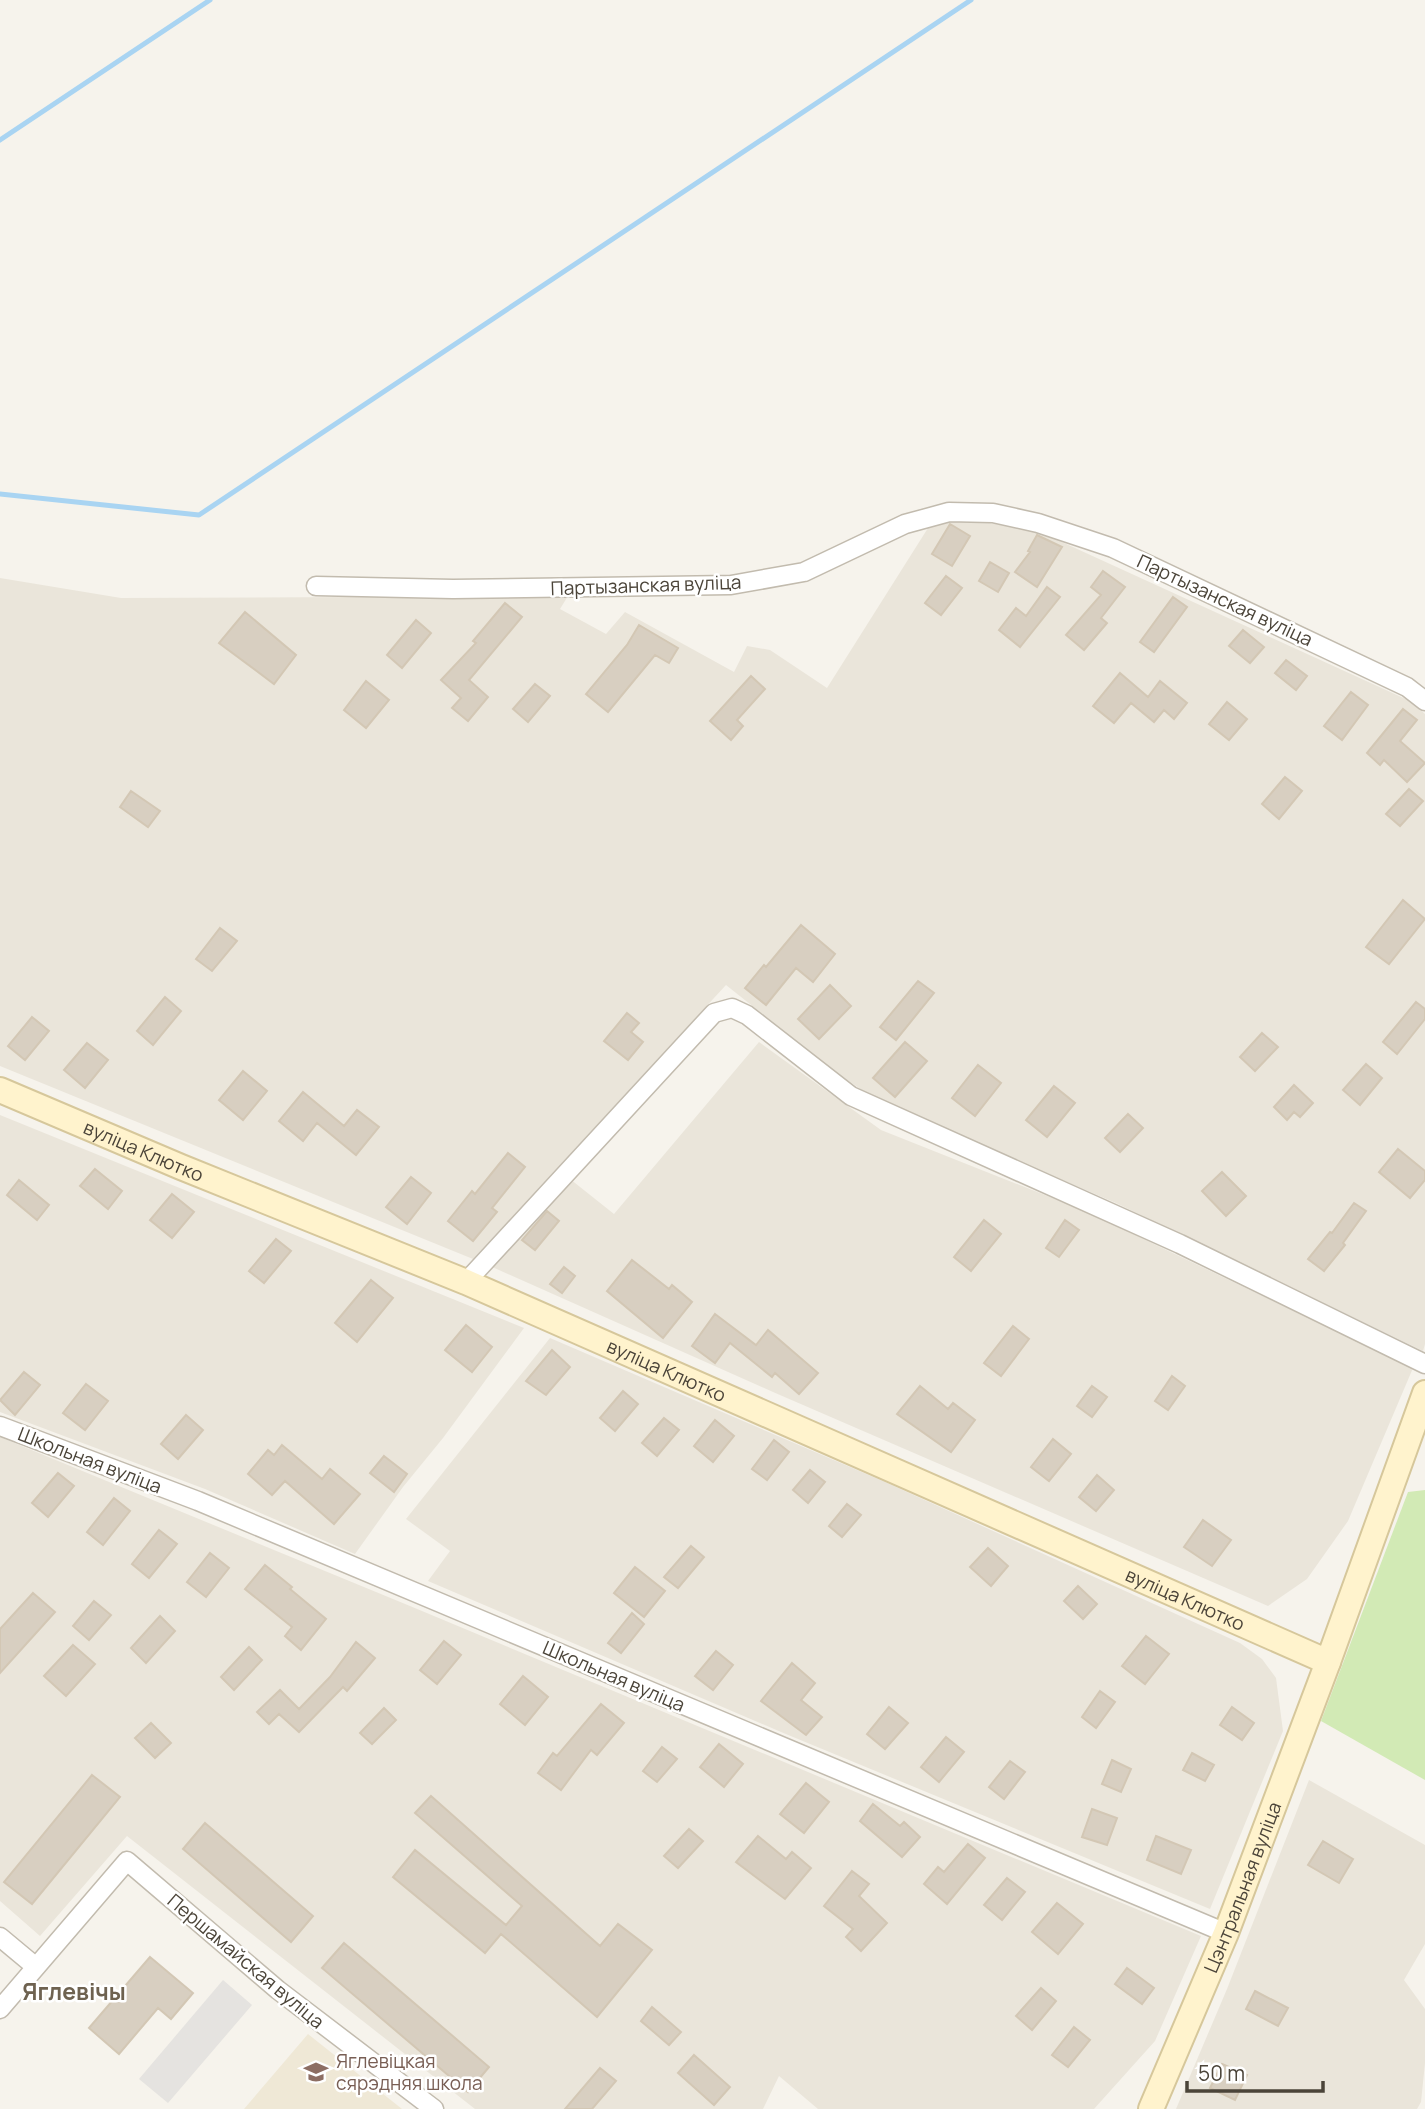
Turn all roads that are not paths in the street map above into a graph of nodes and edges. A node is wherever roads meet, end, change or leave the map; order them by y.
1 (316, 586) dead end
2 (1425, 701) edge
3 (0, 1090) edge
4 (466, 1282) junction
5 (1425, 1364) edge
6 (1425, 1393) edge
7 (0, 1426) edge
8 (1328, 1662) junction
9 (1226, 1933) junction
10 (0, 1937) edge
11 (36, 1967) junction
12 (0, 2009) edge
13 (433, 2109) edge
14 (1151, 2109) edge

1 - 2 street, Партызанская вуліца
3 - 4 street, вуліца Клютко
4 - 5 street
4 - 8 street, вуліца Клютко
6 - 8 street, Цэнтральная вуліца
7 - 9 street, Школьная вуліца
8 - 9 street, Цэнтральная вуліца
9 - 14 street, Цэнтральная вуліца
10 - 11 street
11 - 12 street
11 - 13 street, Першамайская вуліца

